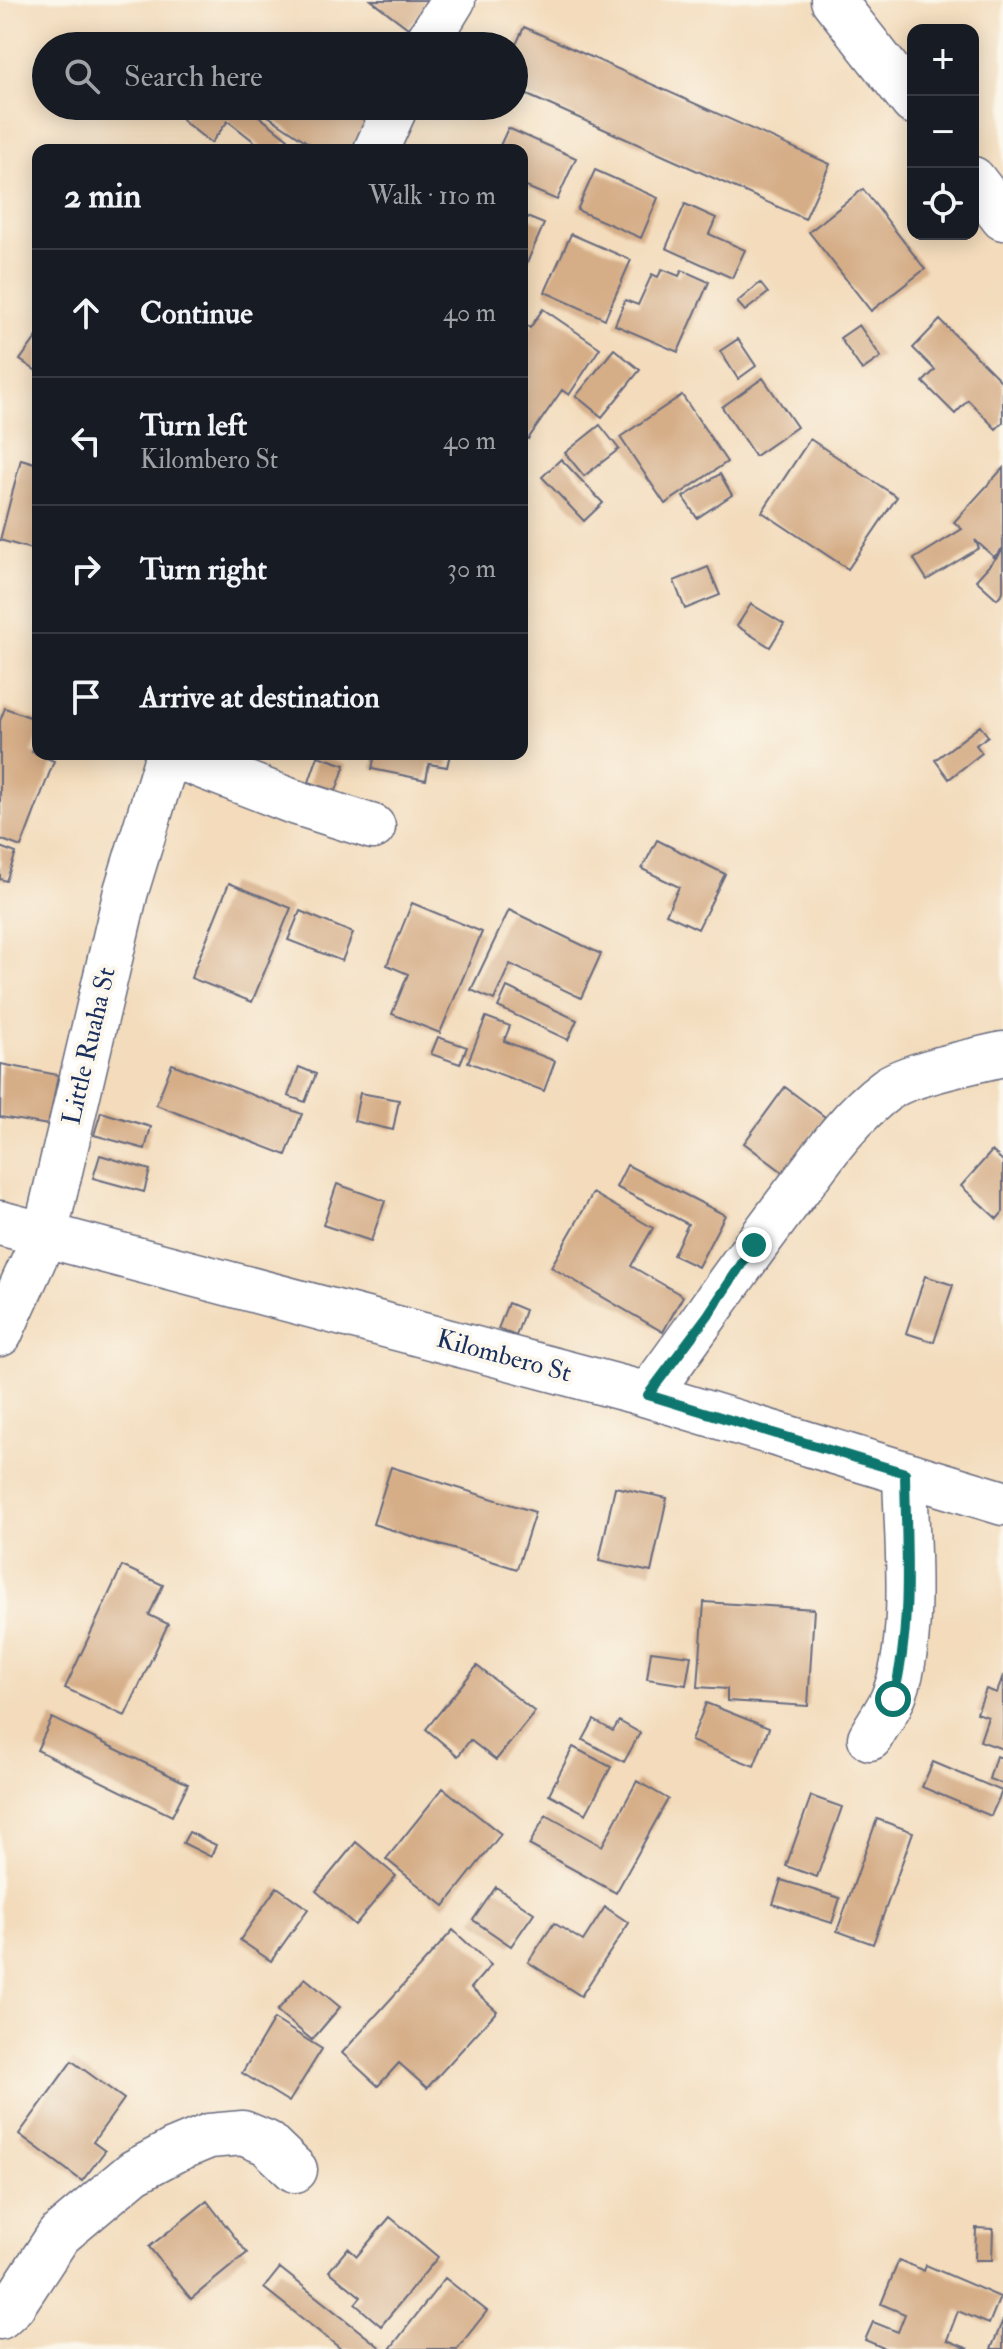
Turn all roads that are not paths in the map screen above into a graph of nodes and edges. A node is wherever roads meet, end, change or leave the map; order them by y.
1 (453, 0) edge
2 (833, 0) edge
3 (434, 32) edge
4 (908, 96) edge
5 (390, 120) edge
6 (379, 144) edge
7 (979, 187) edge
8 (1003, 218) edge
9 (167, 760) edge
10 (185, 760) edge
11 (373, 827) dead end
12 (1003, 1054) edge
13 (0, 1223) edge
14 (45, 1235) junction
15 (0, 1334) edge
16 (648, 1395) junction
17 (905, 1473) junction
18 (1003, 1503) edge
19 (870, 1738) dead end
20 (295, 2170) dead end
21 (0, 2317) edge

1 - 3 street
2 - 4 street
5 - 6 street
7 - 8 street
9 - 14 street, Little Ruaha St
10 - 11 street
12 - 16 street
13 - 14 street, Kilombero St
14 - 15 street, Little Ruaha St
14 - 16 street, Kilombero St
16 - 17 street, Kilombero St
17 - 18 street, Kilombero St
17 - 19 street
20 - 21 street

